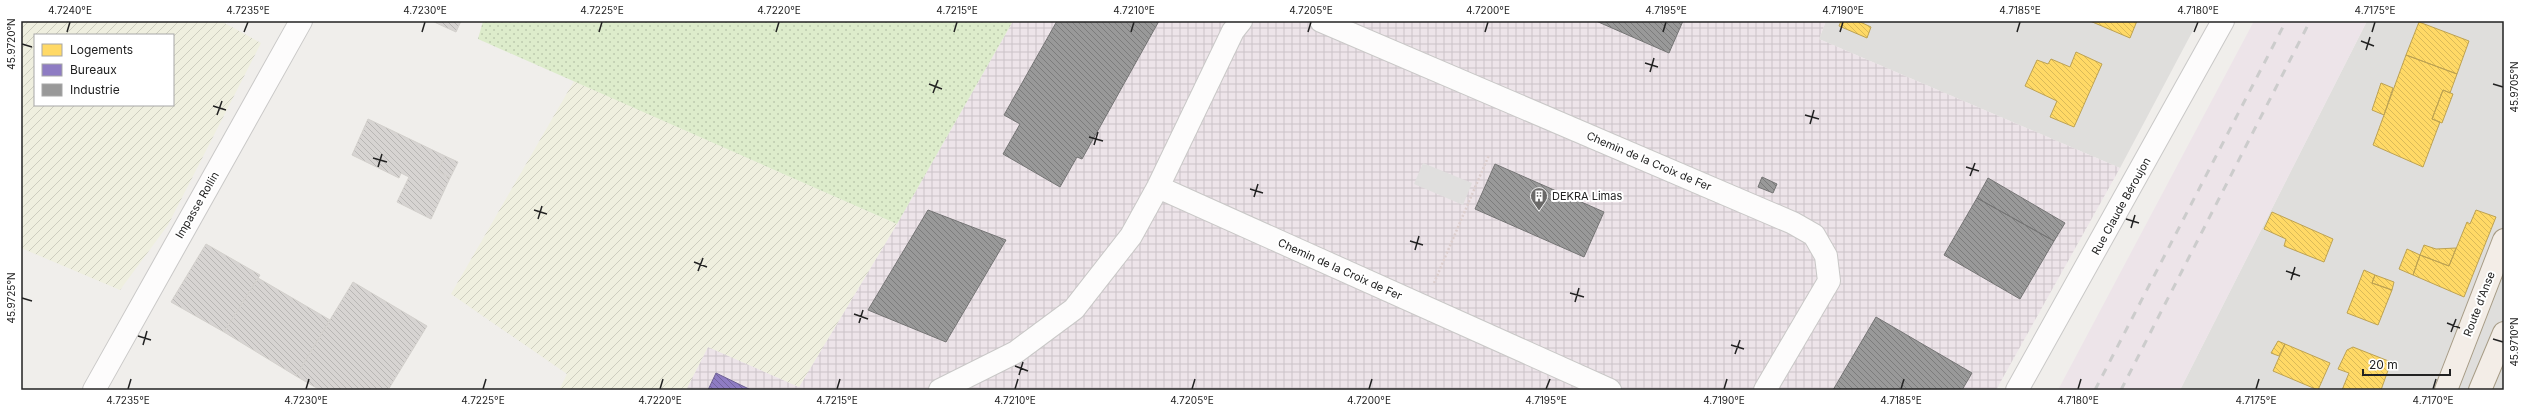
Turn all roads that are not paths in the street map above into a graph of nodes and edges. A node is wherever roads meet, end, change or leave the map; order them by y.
1 (301, 21) edge
2 (1241, 21) edge
3 (1321, 21) edge
4 (2223, 21) edge
5 (1158, 187) junction
6 (2504, 240) edge
7 (2504, 333) edge
8 (94, 390) edge
9 (940, 390) edge
10 (1610, 390) edge
11 (1765, 390) edge
12 (2017, 390) edge
13 (2446, 390) edge
14 (2480, 390) edge

1 - 8 street, Impasse Rollin
2 - 5 street
3 - 11 street, Chemin de la Croix de Fer
4 - 12 street, Rue Claude Béroujon
5 - 9 street
5 - 10 street, Chemin de la Croix de Fer
6 - 13 main road, Route d'Anse
7 - 14 main road

